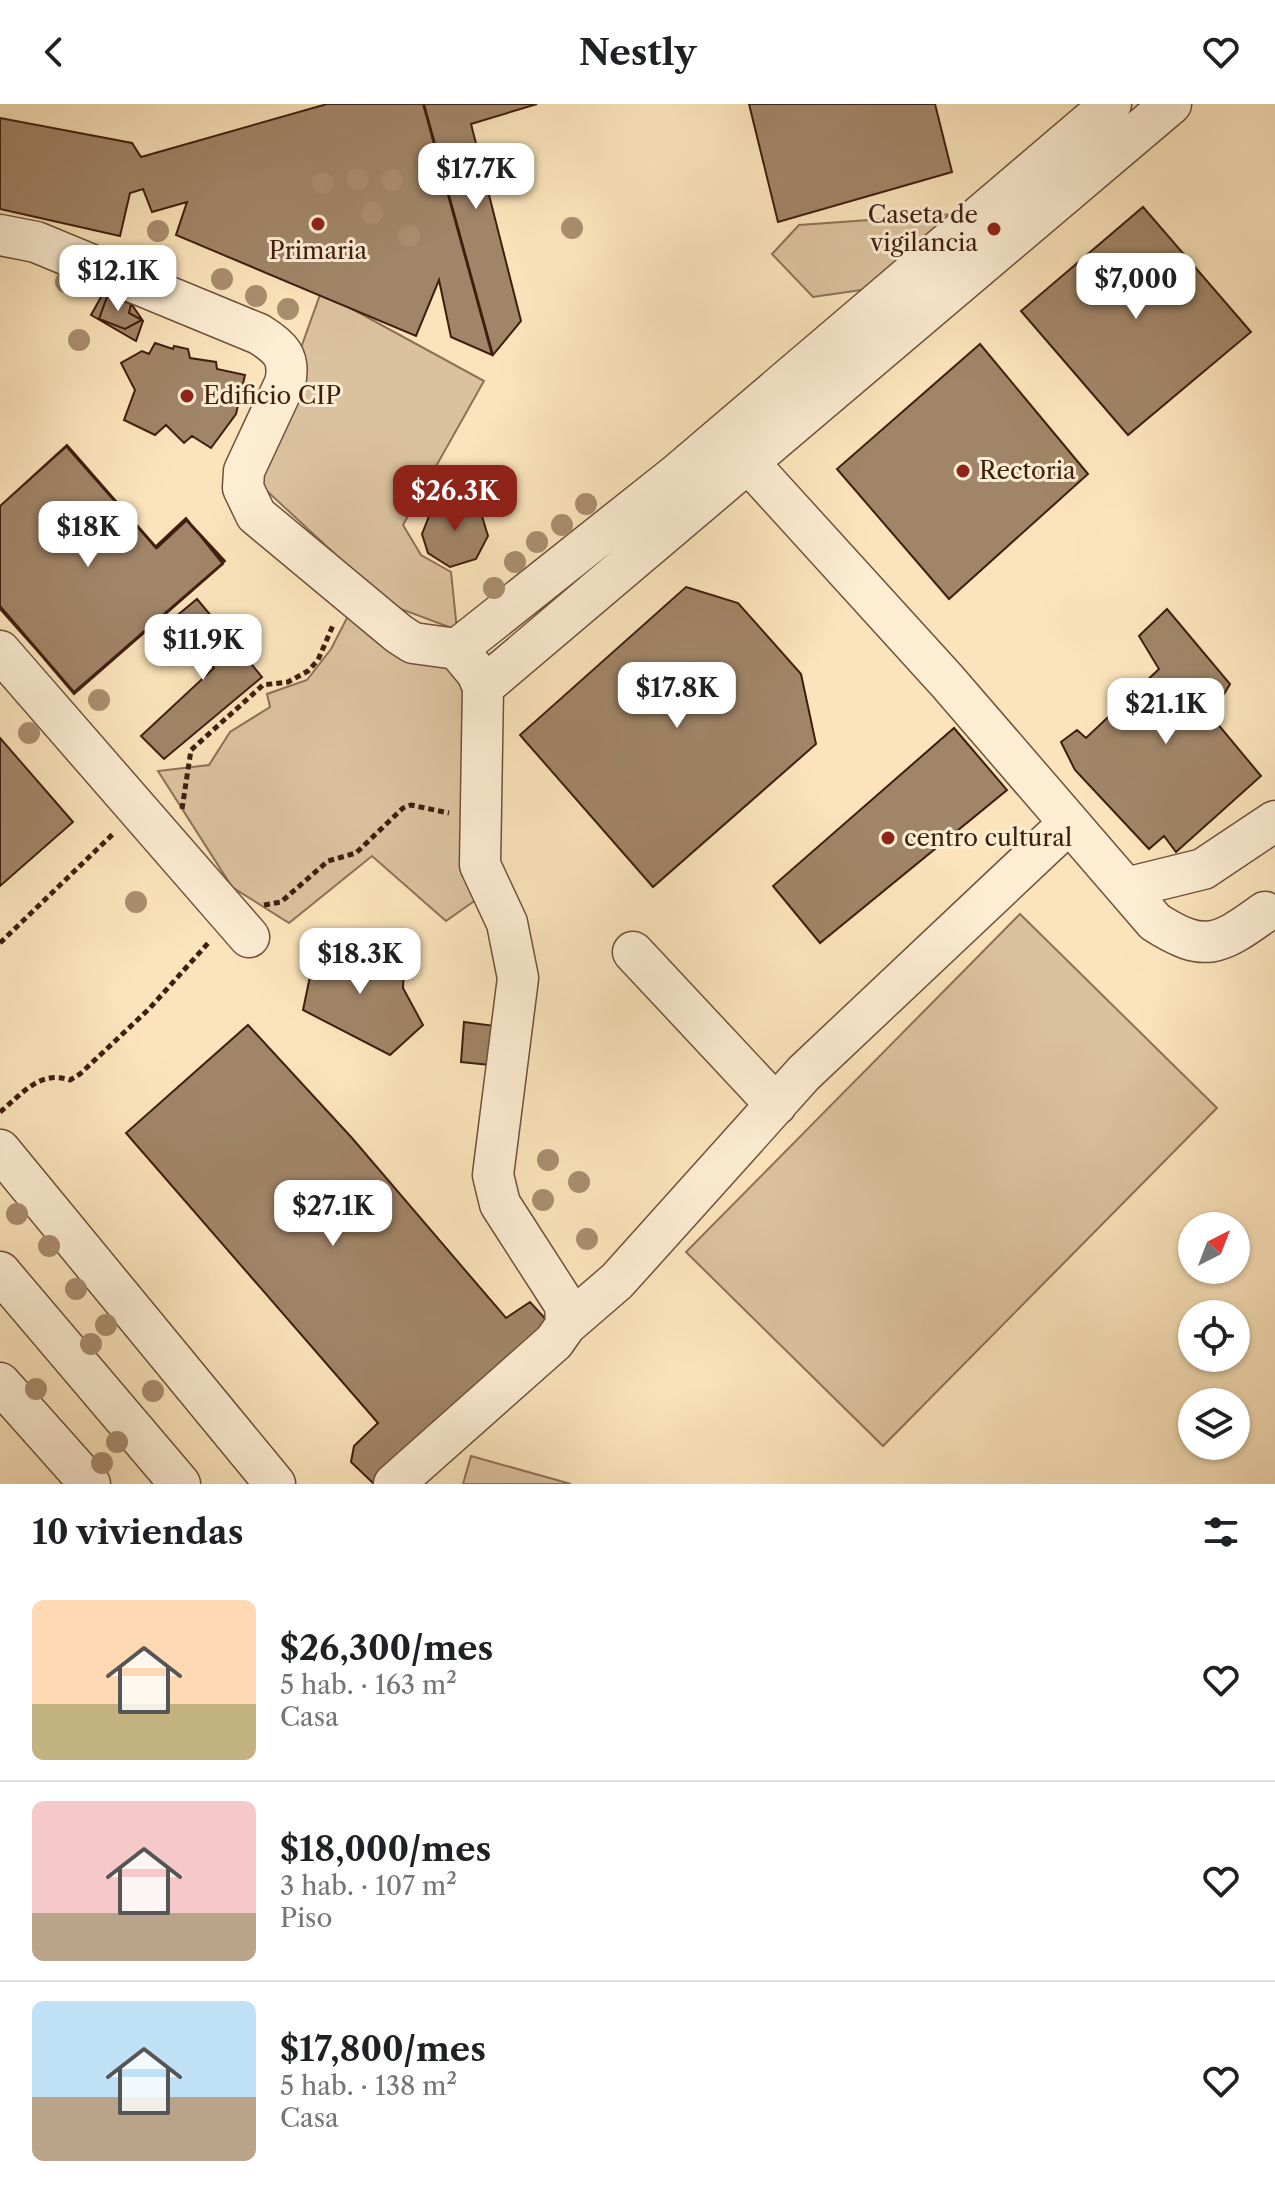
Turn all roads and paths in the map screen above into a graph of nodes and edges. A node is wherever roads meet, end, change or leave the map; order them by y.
1 (1111, 104) edge
2 (1171, 104) edge
3 (0, 235) edge
4 (755, 404) junction
5 (746, 460) junction
6 (676, 475) junction
7 (685, 518) junction
8 (353, 596) junction
9 (457, 649) junction
10 (0, 651) edge
11 (483, 687) junction
12 (1275, 821) edge
13 (151, 823) junction
14 (1068, 824) junction
15 (1126, 888) junction
16 (1265, 912) dead end
17 (249, 937) dead end
18 (0, 943) edge
19 (633, 952) dead end
20 (776, 1105) junction
21 (0, 1150) edge
22 (0, 1272) edge
23 (566, 1325) junction
24 (0, 1383) edge
25 (90, 1484) edge
26 (180, 1484) edge
27 (275, 1484) edge
28 (394, 1484) edge

1 - 4 lane
2 - 5 lane
3 - 8 lane
4 - 5 lane
4 - 6 lane
5 - 7 lane
5 - 14 lane
6 - 7 lane
6 - 9 lane
7 - 11 lane
8 - 9 lane
8 - 13 path
9 - 11 lane
10 - 13 lane
11 - 23 lane
12 - 15 lane
13 - 17 lane
13 - 18 path
14 - 15 lane
14 - 20 lane
15 - 16 lane
19 - 20 lane
20 - 23 lane
21 - 27 lane
22 - 26 lane
23 - 28 lane
24 - 25 lane

